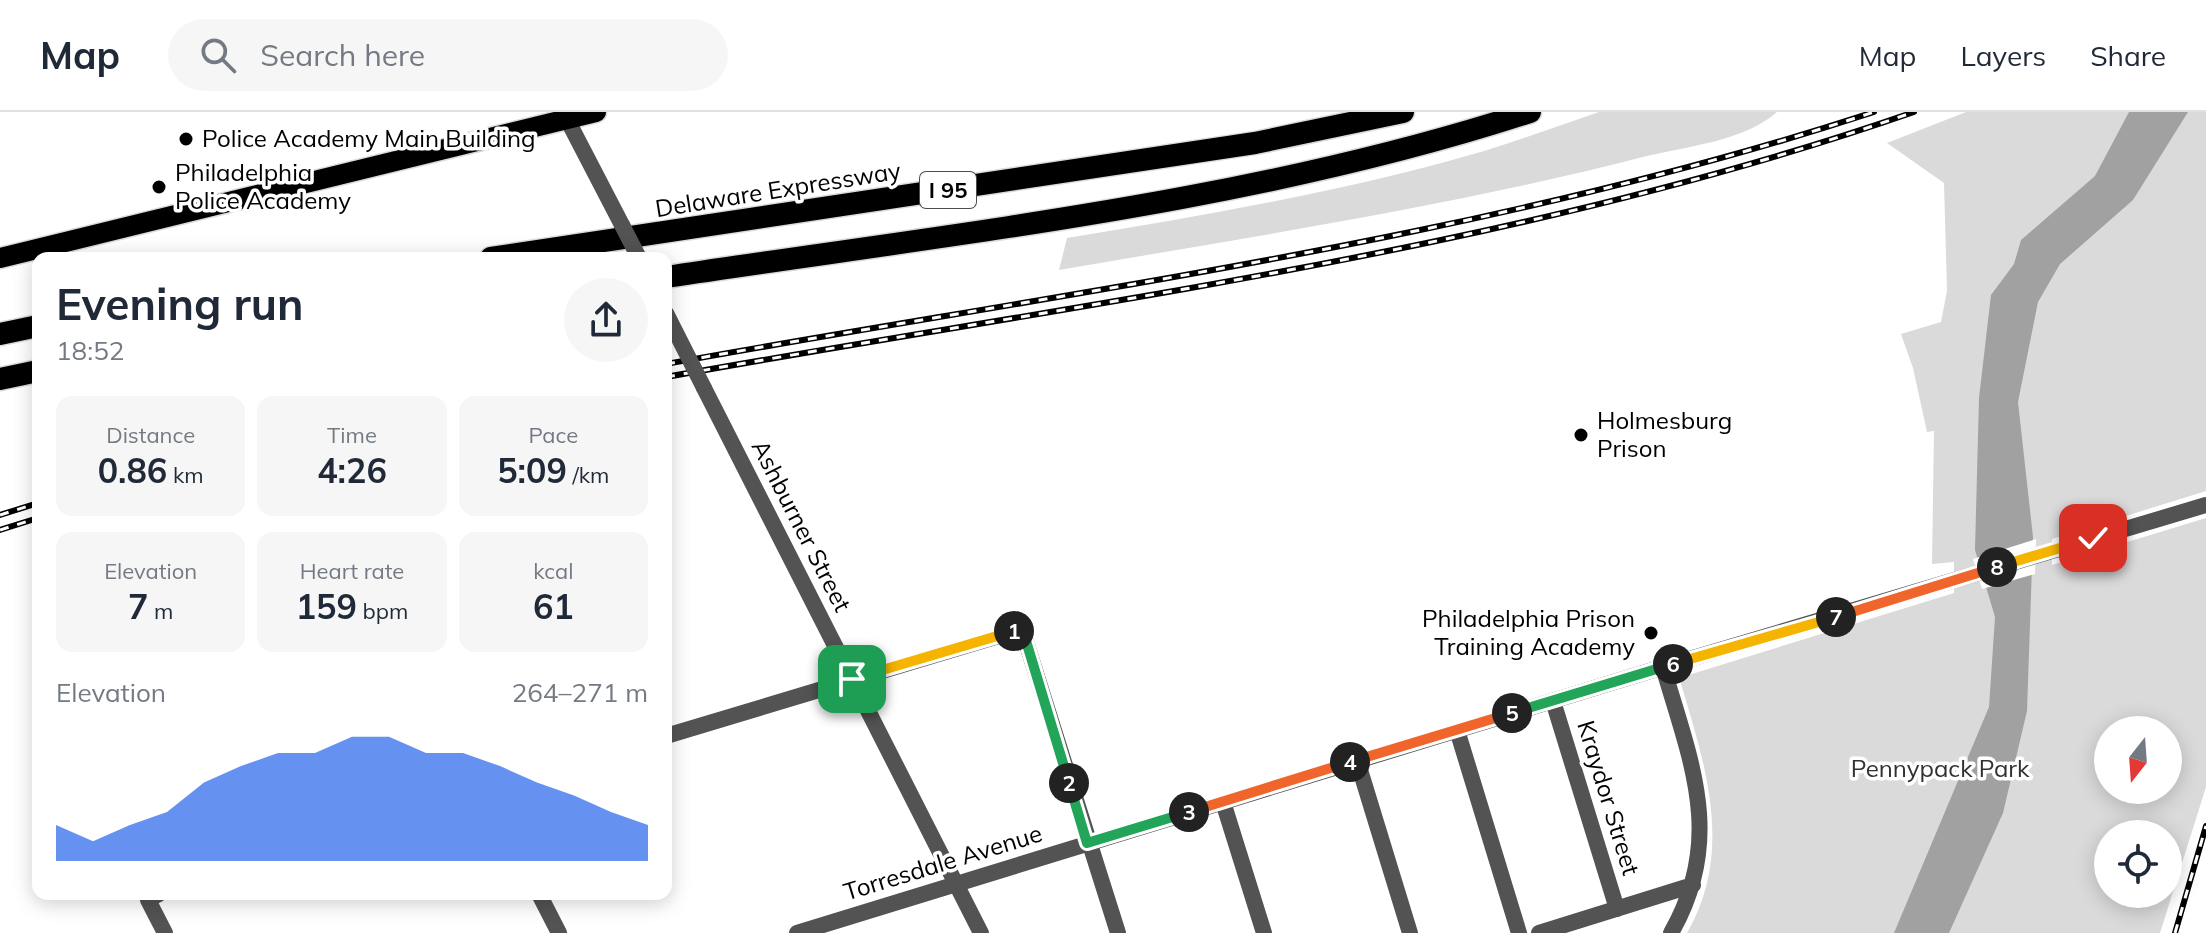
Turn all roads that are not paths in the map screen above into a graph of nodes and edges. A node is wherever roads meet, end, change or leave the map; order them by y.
1 (596, 112) edge
2 (1403, 112) edge
3 (1530, 112) edge
4 (568, 121) junction
5 (531, 252) edge
6 (636, 252) edge
7 (0, 258) edge
8 (672, 276) edge
9 (672, 325) edge
10 (32, 327) edge
11 (0, 334) edge
12 (32, 372) edge
13 (0, 379) edge
14 (2206, 505) edge
15 (1663, 667) junction
16 (852, 679) junction
17 (1553, 701) junction
18 (1457, 730) junction
19 (672, 734) edge
20 (1357, 760) junction
21 (1223, 802) junction
22 (1087, 843) junction
23 (956, 884) junction
24 (1693, 885) junction
25 (155, 900) edge
26 (542, 900) edge
27 (1617, 909) junction
28 (165, 933) edge
29 (559, 933) edge
30 (797, 933) edge
31 (981, 933) edge
32 (1118, 933) edge
33 (1264, 933) edge
34 (1410, 933) edge
35 (1519, 933) edge
36 (1539, 933) edge
37 (1671, 933) edge

1 - 4 main road
2 - 5 highway, Delaware Expressway / I 95
3 - 8 highway, I 95
4 - 6 street, bridge
4 - 7 main road
9 - 16 street, Ashburner Street, bridge
10 - 11 highway
12 - 13 highway
14 - 15 street, Torresdale Avenue
15 - 17 street, Torresdale Avenue
15 - 24 street
16 - 19 street
16 - 22 street
16 - 23 street, Ashburner Street
17 - 18 street, Torresdale Avenue
17 - 27 street, Kraydor Street
18 - 20 street, Torresdale Avenue
18 - 35 street
20 - 21 street, Torresdale Avenue
20 - 34 street
21 - 22 street, Torresdale Avenue
21 - 33 street
22 - 23 street, Torresdale Avenue
22 - 32 street
23 - 30 street, Torresdale Avenue
23 - 31 street, Ashburner Street
24 - 27 street
24 - 37 street
25 - 28 street
26 - 29 street
27 - 36 street

